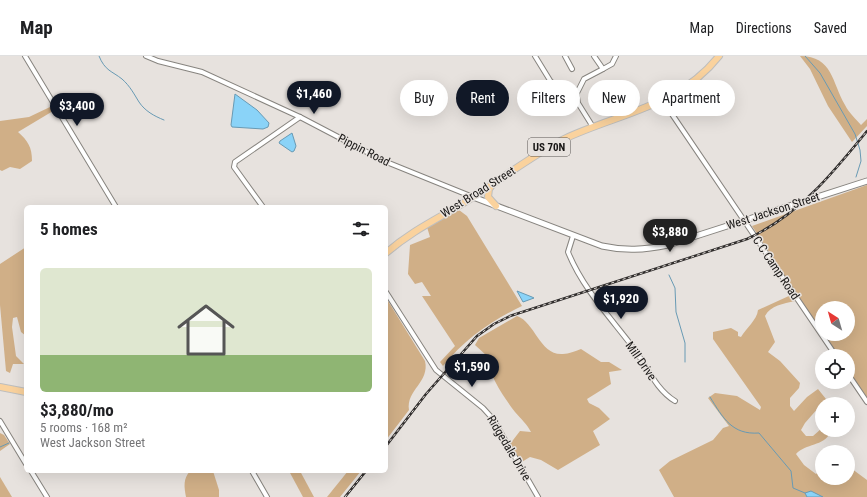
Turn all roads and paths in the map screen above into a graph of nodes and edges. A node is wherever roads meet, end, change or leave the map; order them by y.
1 (25, 56) edge
2 (146, 56) edge
3 (535, 56) edge
4 (565, 56) edge
5 (594, 56) edge
6 (616, 56) edge
7 (719, 56) edge
8 (572, 68) dead end
9 (603, 69) junction
10 (550, 80) edge
11 (696, 80) edge
12 (580, 87) edge
13 (580, 106) edge
14 (648, 107) edge
15 (673, 116) edge
16 (300, 117) junction
17 (593, 127) junction
18 (867, 181) edge
19 (494, 183) junction
20 (473, 197) junction
21 (115, 205) edge
22 (262, 205) edge
23 (496, 206) junction
24 (744, 220) junction
25 (573, 236) junction
26 (388, 251) edge
27 (388, 295) edge
28 (831, 349) edge
29 (855, 384) edge
30 (0, 387) edge
31 (24, 392) edge
32 (675, 402) dead end
33 (867, 402) edge
34 (0, 421) edge
35 (24, 461) edge
36 (32, 473) edge
37 (253, 473) edge
38 (47, 497) edge
39 (267, 497) edge
40 (538, 497) edge

1 - 21 street
2 - 16 street, Pippin Road
3 - 10 street
4 - 8 street
5 - 9 street
6 - 9 street
7 - 11 main road, West Broad Street / US 70N
9 - 12 street
13 - 17 street
14 - 17 main road, West Broad Street / US 70N
15 - 24 street, C C Camp Road
16 - 20 street, Pippin Road
16 - 22 street
17 - 19 main road, West Broad Street / US 70N
18 - 24 street, West Jackson Street
19 - 20 main road, West Broad Street / US 70N
19 - 23 main road
20 - 23 street, West Jackson Street
20 - 26 main road, West Broad Street / US 70N
23 - 25 street, West Jackson Street
24 - 25 street, West Jackson Street
24 - 28 street, C C Camp Road
25 - 32 street, Mill Drive
27 - 40 street, Ridgedale Drive
29 - 33 street
30 - 31 main road
34 - 35 street
36 - 38 street
37 - 39 street

